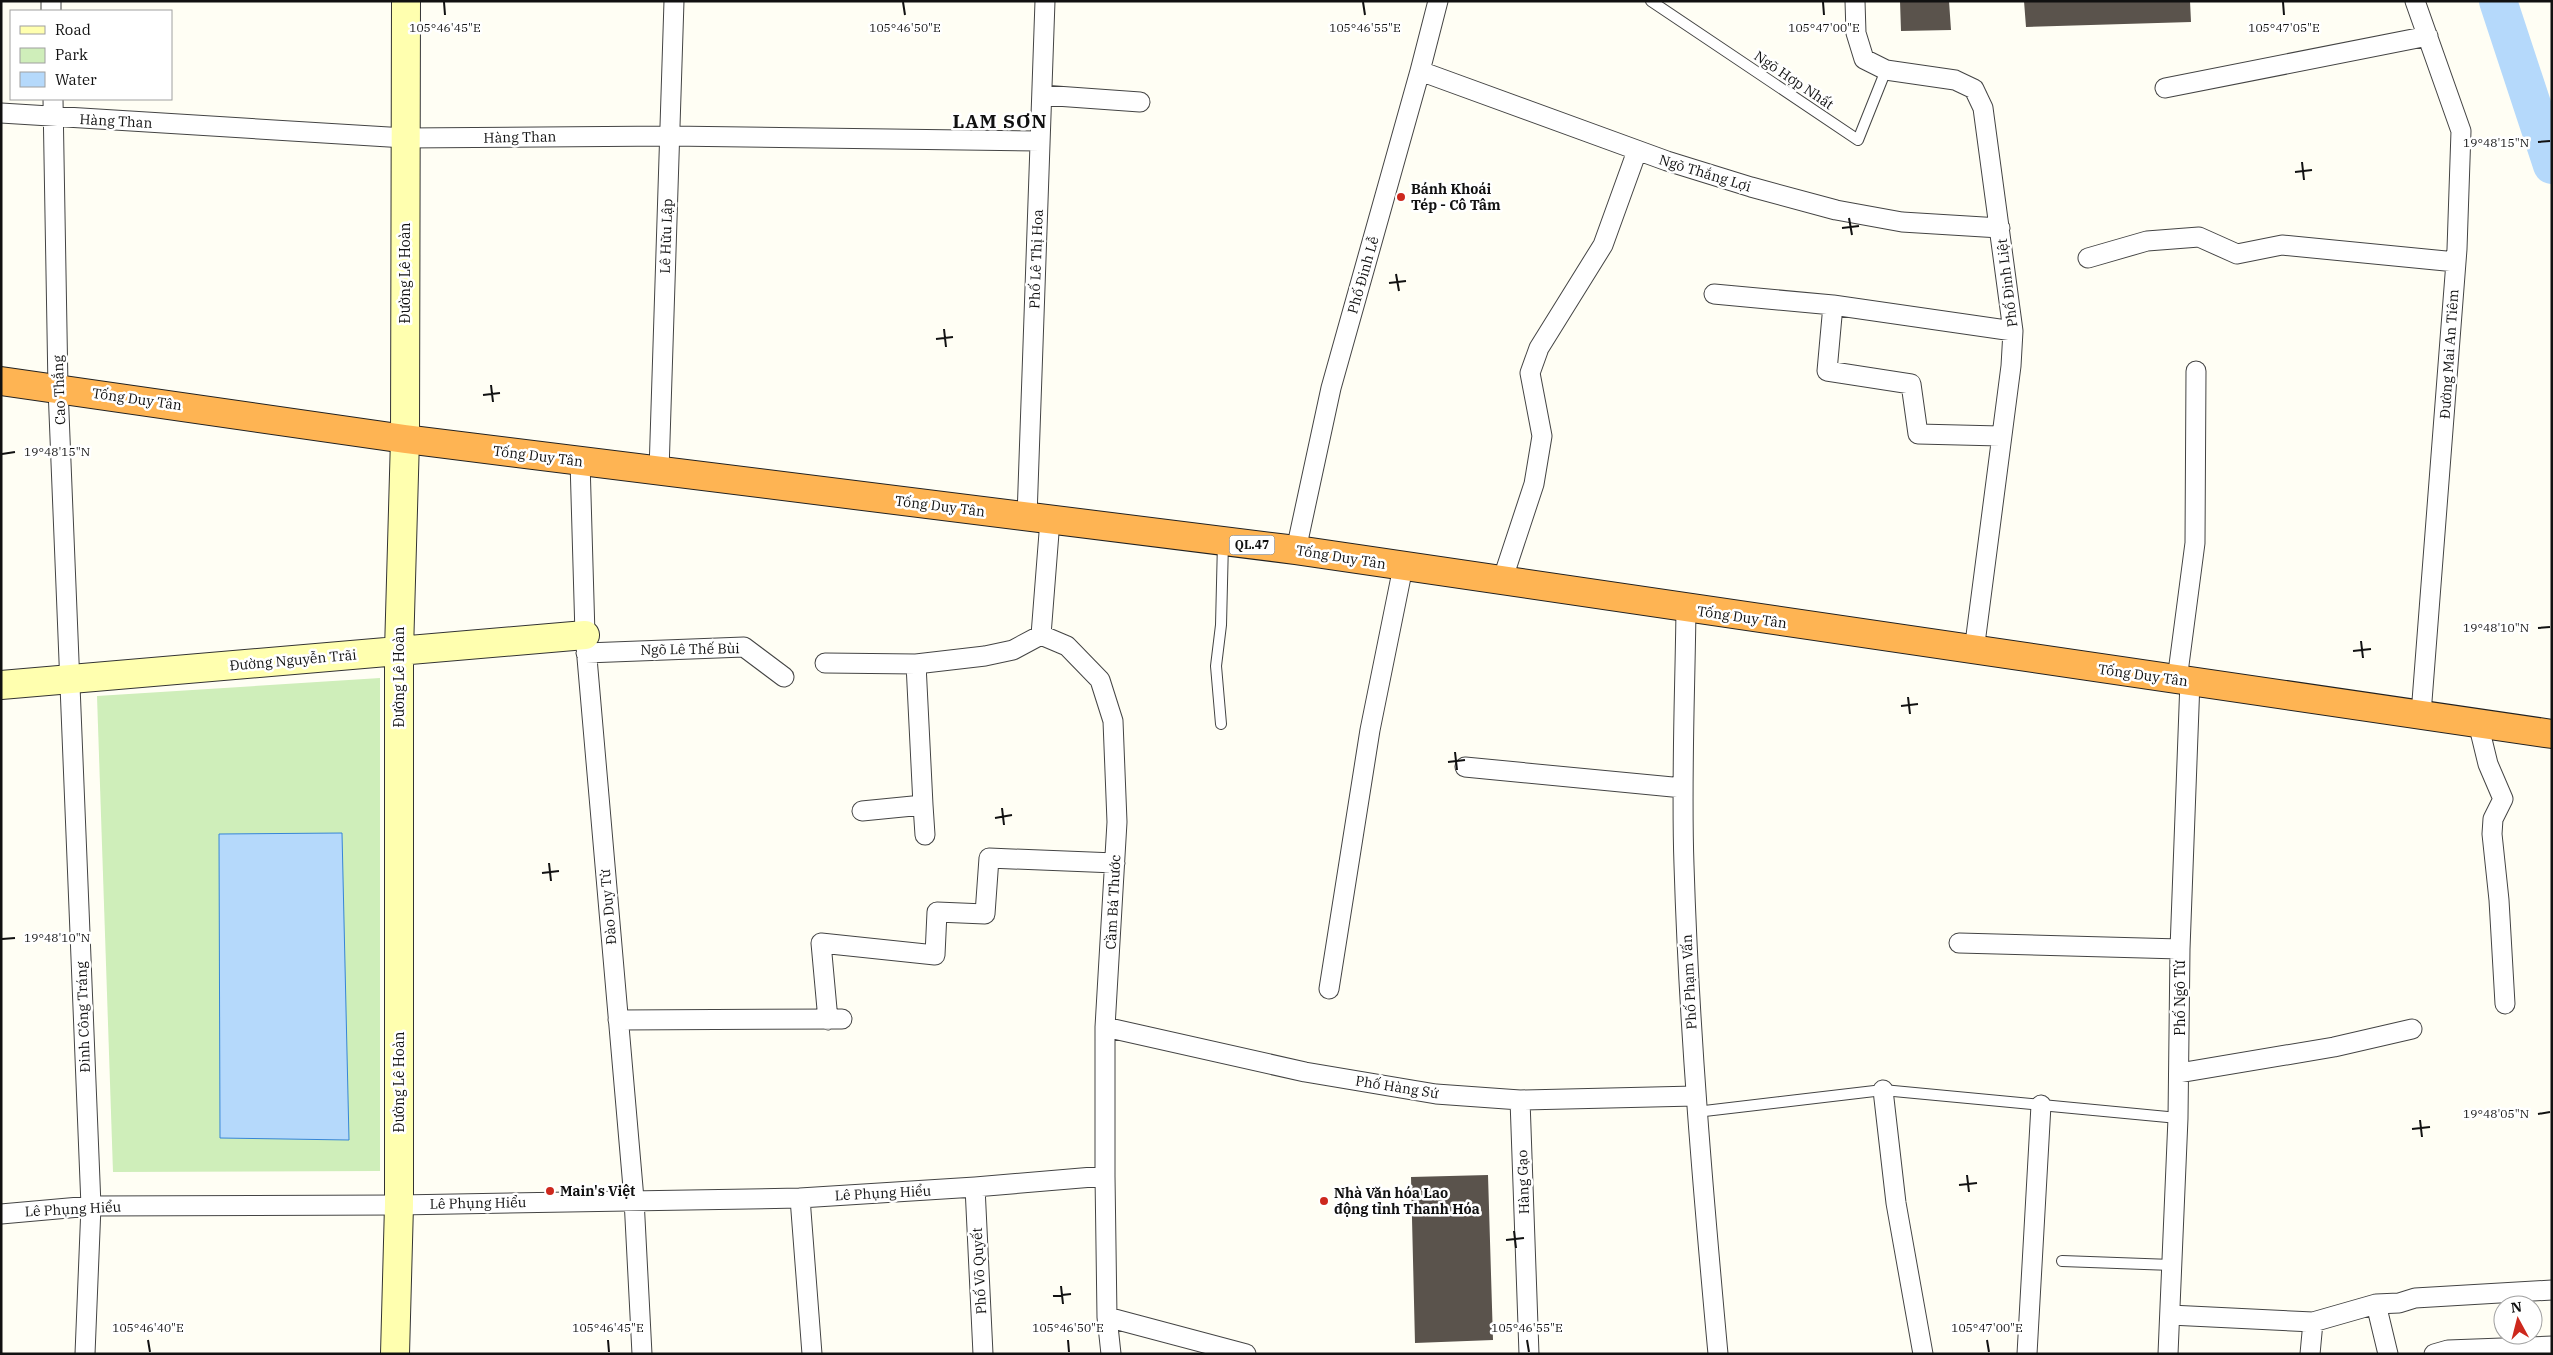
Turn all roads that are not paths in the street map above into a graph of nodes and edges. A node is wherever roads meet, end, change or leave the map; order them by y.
1 (406, 1) edge
2 (674, 1) edge
3 (1045, 1) edge
4 (1438, 1) edge
5 (1651, 1) edge
6 (1855, 1) edge
7 (2415, 1) edge
8 (2428, 36) junction
9 (1886, 70) junction
10 (1420, 71) junction
11 (2165, 88) dead end
12 (1042, 95) junction
13 (1140, 102) dead end
14 (54, 108) edge
15 (1, 113) edge
16 (670, 136) junction
17 (405, 138) junction
18 (1040, 141) junction
19 (1637, 151) junction
20 (2000, 228) junction
21 (2088, 258) dead end
22 (2456, 262) junction
23 (1714, 294) dead end
24 (1833, 305) junction
25 (2013, 332) junction
26 (2196, 371) dead end
27 (1, 381) edge
28 (58, 388) junction
29 (2000, 436) junction
30 (405, 439) junction
31 (580, 461) junction
32 (659, 470) junction
33 (1039, 519) junction
34 (1223, 542) junction
35 (1296, 550) junction
36 (1403, 567) junction
37 (1502, 581) junction
38 (1686, 609) junction
39 (1042, 635) junction
40 (585, 644) junction
41 (399, 651) junction
42 (1974, 651) junction
43 (825, 663) dead end
44 (916, 664) junction
45 (784, 676) dead end
46 (68, 680) junction
47 (2184, 680) junction
48 (1, 686) edge
49 (2421, 714) junction
50 (1220, 724) dead end
51 (2489, 725) junction
52 (2552, 734) edge
53 (1465, 767) dead end
54 (1682, 788) junction
55 (923, 805) junction
56 (862, 812) dead end
57 (925, 835) dead end
58 (1115, 863) junction
59 (1959, 943) dead end
60 (2180, 949) junction
61 (1329, 989) dead end
62 (2505, 1004) dead end
63 (618, 1020) junction
64 (1104, 1027) junction
65 (2412, 1028) dead end
66 (2179, 1073) junction
67 (1883, 1090) junction
68 (1520, 1100) junction
69 (1696, 1104) junction
70 (2041, 1105) junction
71 (2178, 1118) junction
72 (1105, 1176) junction
73 (975, 1188) junction
74 (800, 1198) junction
75 (634, 1199) junction
76 (399, 1205) junction
77 (91, 1206) junction
78 (1, 1214) edge
79 (2062, 1261) dead end
80 (2172, 1265) junction
81 (2552, 1290) edge
82 (2376, 1304) junction
83 (2170, 1315) junction
84 (1107, 1317) junction
85 (2313, 1322) junction
86 (2552, 1346) edge
87 (85, 1354) edge
88 (395, 1354) edge
89 (642, 1354) edge
90 (812, 1354) edge
91 (983, 1354) edge
92 (1110, 1354) edge
93 (1246, 1354) edge
94 (1528, 1354) edge
95 (1718, 1354) edge
96 (1922, 1354) edge
97 (2028, 1354) edge
98 (2168, 1354) edge
99 (2310, 1354) edge
100 (2388, 1354) edge
101 (2434, 1354) edge

1 - 17 street, Đường Lê Hoàn
2 - 16 street, Lê Hữu Lập
3 - 12 street, Phố Lê Thị Hoa
4 - 10 street, Phố Đinh Lễ
5 - 9 lane, Ngõ Hợp Nhất
6 - 9 street, Phố Đinh Liệt
7 - 8 street, Đường Mai An Tiêm
8 - 11 street
8 - 22 street, Đường Mai An Tiêm
9 - 20 street, Phố Đinh Liệt
10 - 19 street, Ngõ Thắng Lợi
10 - 35 street, Phố Đinh Lễ
12 - 13 street
12 - 18 street, Phố Lê Thị Hoa
14 - 15 street, Hàng Than
14 - 17 street, Hàng Than
14 - 28 street, Cao Thắng
16 - 17 street, Hàng Than
16 - 18 street, Hàng Than
16 - 32 street, Lê Hữu Lập
17 - 30 street, Đường Lê Hoàn
18 - 33 street, Phố Lê Thị Hoa
19 - 20 street, Ngõ Thắng Lợi
19 - 37 street
20 - 25 street, Phố Đinh Liệt
21 - 22 street
22 - 49 street, Đường Mai An Tiêm
23 - 24 street
24 - 25 street
24 - 29 street
25 - 29 street, Phố Đinh Liệt
26 - 47 street, Phố Ngô Từ
27 - 28 highway, Tống Duy Tân / QL.47
28 - 30 highway, Tống Duy Tân / QL.47
28 - 46 street, Cao Thắng
29 - 42 street, Phố Đinh Liệt
30 - 31 highway, Tống Duy Tân / QL.47
30 - 41 street, Đường Lê Hoàn
31 - 32 highway, Tống Duy Tân / QL.47
31 - 40 street, Đào Duy Từ
32 - 33 highway, Tống Duy Tân / QL.47
33 - 34 highway, Tống Duy Tân / QL.47
33 - 39 street
34 - 35 highway, Tống Duy Tân / QL.47
34 - 50 lane
35 - 36 highway, Tống Duy Tân / QL.47
36 - 37 highway, Tống Duy Tân / QL.47
36 - 61 street
37 - 38 highway, Tống Duy Tân / QL.47
38 - 42 highway, Tống Duy Tân / QL.47
38 - 54 street, Phố Phạm Vấn
39 - 44 street
39 - 58 street, Cầm Bá Thước
40 - 41 street, Đường Nguyễn Trãi
40 - 45 street, Ngõ Lê Thế Bùi
40 - 63 street, Đào Duy Từ
41 - 46 street, Đường Nguyễn Trãi
41 - 76 street, Đường Lê Hoàn
42 - 47 highway, Tống Duy Tân / QL.47
43 - 44 street
44 - 55 street
46 - 48 street, Đường Nguyễn Trãi
46 - 77 street, Đinh Công Tráng
47 - 49 highway, Tống Duy Tân / QL.47
47 - 60 street, Phố Ngô Từ
49 - 51 highway, Tống Duy Tân / QL.47
51 - 52 highway, QL.47
51 - 62 street
53 - 54 street
54 - 69 street, Phố Phạm Vấn
55 - 56 street
55 - 57 street
58 - 63 street
58 - 64 street, Cầm Bá Thước
59 - 60 street
60 - 66 street, Phố Ngô Từ
63 - 75 street, Đào Duy Từ
64 - 68 street, Phố Hàng Sứ
64 - 72 street, Cầm Bá Thước
65 - 66 street
66 - 71 street, Phố Ngô Từ
67 - 69 lane
67 - 70 lane
67 - 96 street
68 - 69 street, Phố Hàng Sứ
68 - 94 street, Hàng Gạo
69 - 95 street, Phố Phạm Vấn
70 - 71 lane
70 - 97 street
71 - 80 street, Phố Ngô Từ
72 - 73 street, Lê Phụng Hiểu
72 - 84 street, Cầm Bá Thước
73 - 74 street, Lê Phụng Hiểu
73 - 91 street, Phố Võ Quyết
74 - 75 street, Lê Phụng Hiểu
74 - 90 street
75 - 76 street, Lê Phụng Hiểu
75 - 89 street, Đào Duy Từ
76 - 77 street, Lê Phụng Hiểu
76 - 88 street, Đường Lê Hoàn
77 - 78 street, Lê Phụng Hiểu
77 - 87 street, Đinh Công Tráng
79 - 80 lane
80 - 83 street, Phố Ngô Từ
81 - 82 street
82 - 85 street
82 - 100 street
83 - 85 street
83 - 98 street, Phố Ngô Từ
84 - 92 street, Cầm Bá Thước
84 - 93 street
85 - 99 street
86 - 101 street

